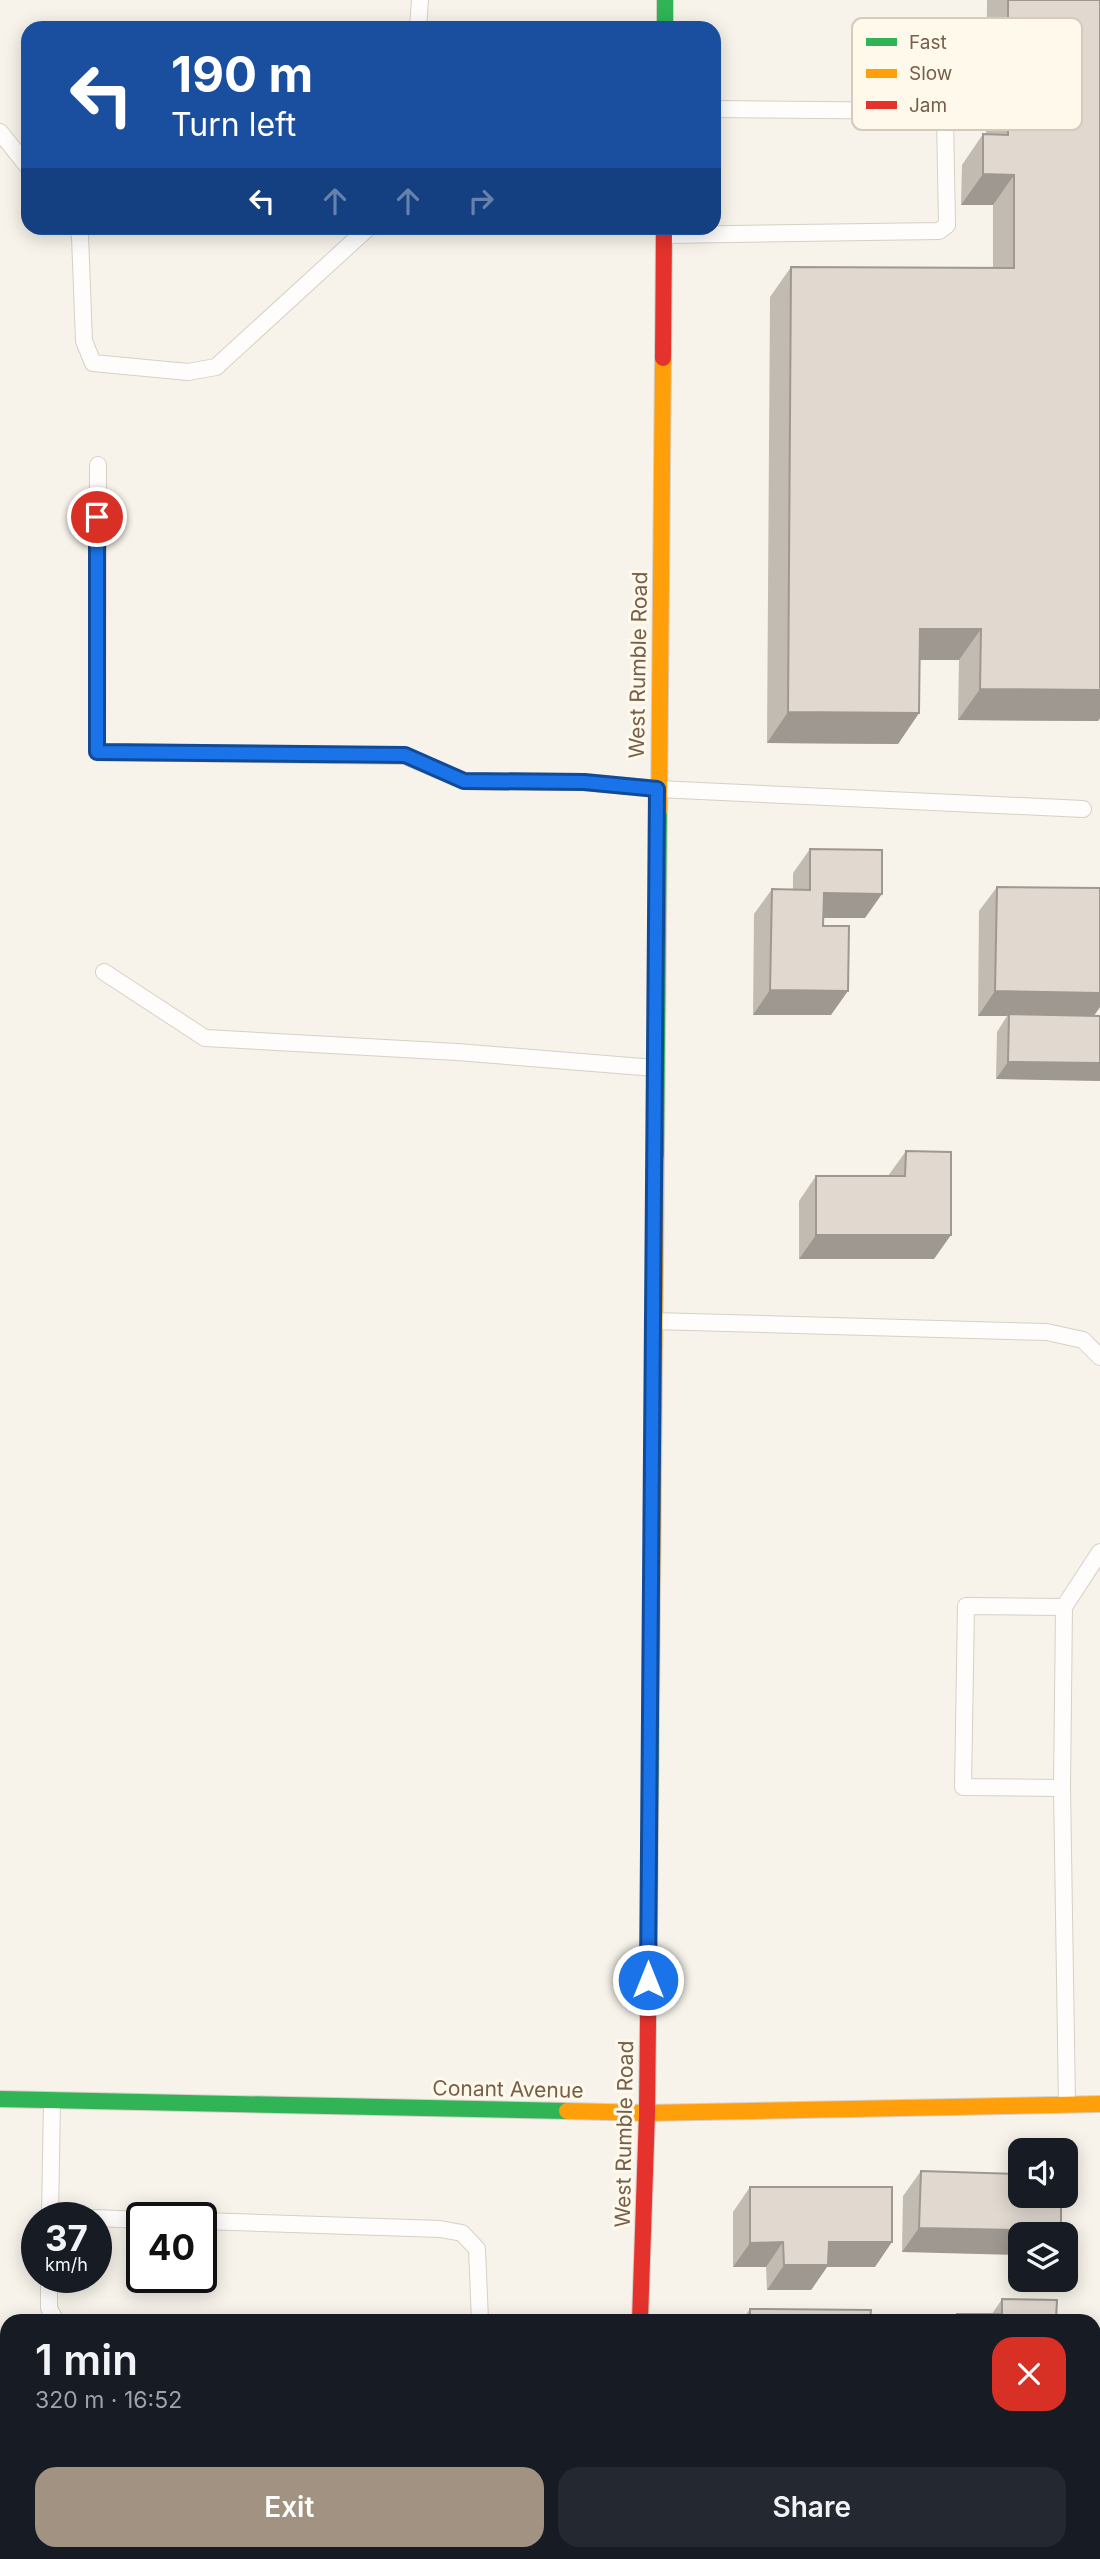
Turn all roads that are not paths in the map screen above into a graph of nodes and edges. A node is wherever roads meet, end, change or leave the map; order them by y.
1 (420, 0) edge
2 (665, 0) edge
3 (418, 21) edge
4 (665, 21) edge
5 (721, 109) edge
6 (852, 110) edge
7 (945, 130) edge
8 (0, 132) edge
9 (21, 158) edge
10 (721, 231) edge
11 (80, 235) edge
12 (360, 235) edge
13 (664, 235) edge
14 (98, 465) dead end
15 (657, 789) junction
16 (1083, 809) dead end
17 (104, 972) dead end
18 (655, 1068) junction
19 (653, 1321) junction
20 (1100, 1357) edge
21 (1100, 1552) edge
22 (1064, 1607) junction
23 (1062, 1788) junction
24 (0, 2099) edge
25 (52, 2100) junction
26 (1100, 2104) edge
27 (1067, 2105) junction
28 (647, 2113) junction
29 (50, 2202) edge
30 (217, 2222) edge
31 (49, 2293) edge
32 (52, 2314) edge
33 (480, 2314) edge
34 (640, 2314) edge

1 - 3 lane
2 - 4 street
5 - 6 lane
7 - 10 lane
8 - 9 lane
11 - 12 lane
13 - 15 street, West Rumble Road
14 - 15 lane
15 - 16 lane
15 - 18 street, West Rumble Road
17 - 18 lane
18 - 19 street, West Rumble Road
19 - 20 lane
19 - 28 street, West Rumble Road
21 - 22 lane
22 - 23 lane
22 - 23 lane
23 - 27 lane
24 - 25 street, Conant Avenue
25 - 28 street, Conant Avenue
25 - 29 lane
26 - 27 street, Conant Avenue
27 - 28 street, Conant Avenue
28 - 34 street, West Rumble Road
30 - 33 lane
31 - 32 lane

